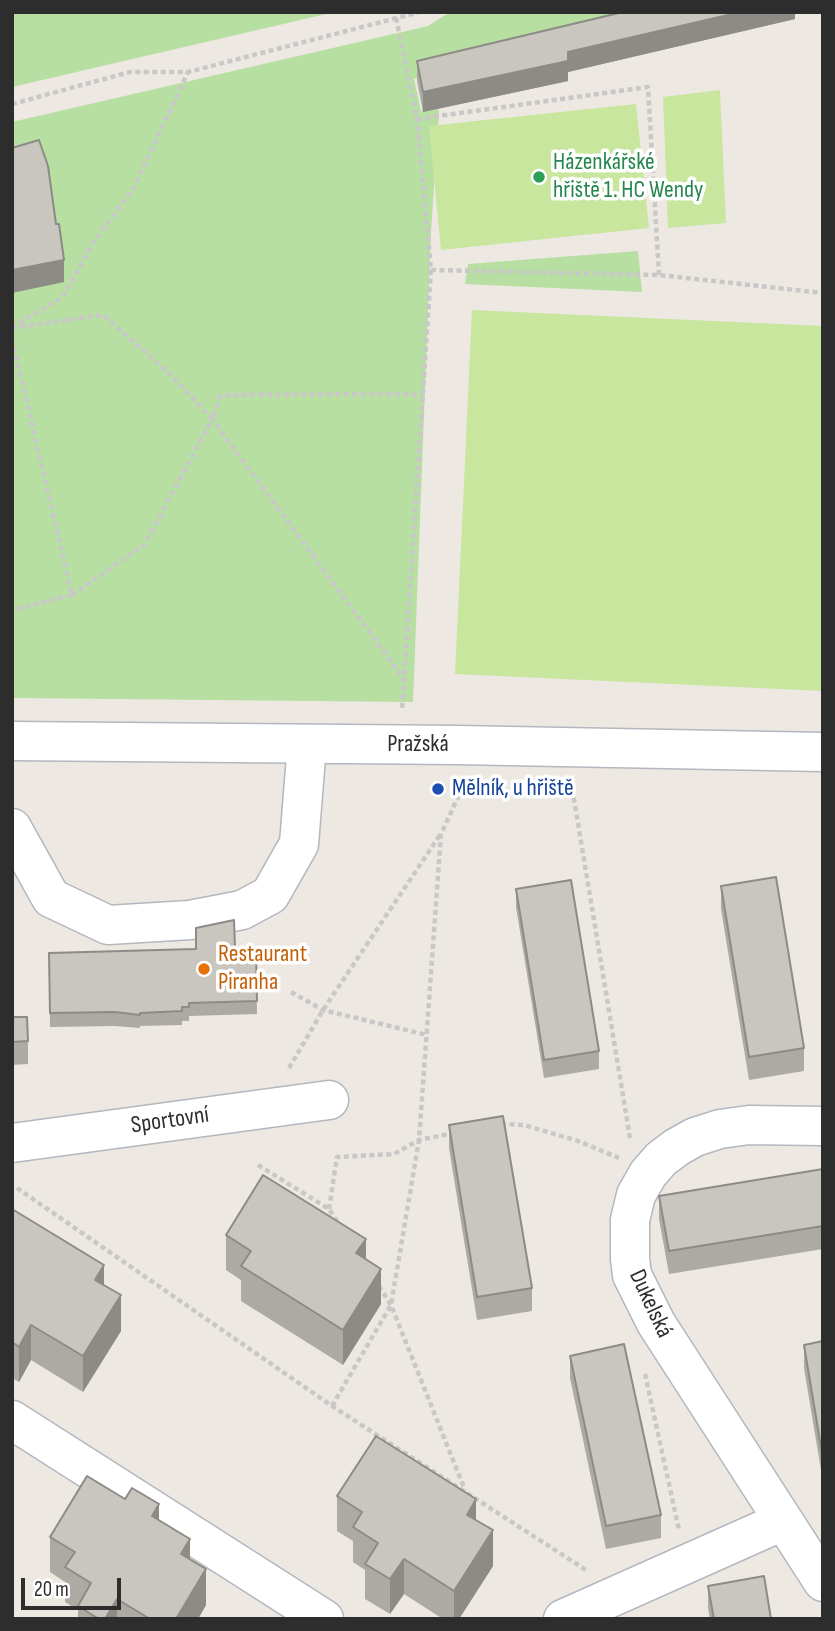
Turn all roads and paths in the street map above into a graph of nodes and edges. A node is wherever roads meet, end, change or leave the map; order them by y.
1 (420, 12) edge
2 (396, 18) junction
3 (188, 72) junction
4 (12, 104) edge
5 (416, 119) junction
6 (431, 270) junction
7 (659, 275) junction
8 (823, 293) edge
9 (12, 328) edge
10 (12, 340) edge
11 (422, 395) junction
12 (212, 419) junction
13 (72, 595) junction
14 (12, 610) edge
15 (404, 679) junction
16 (12, 741) edge
17 (307, 744) junction
18 (399, 745) junction
19 (823, 752) edge
20 (570, 776) dead end
21 (466, 778) dead end
22 (12, 828) edge
23 (441, 834) junction
24 (291, 992) dead end
25 (323, 1010) junction
26 (427, 1035) junction
27 (329, 1100) dead end
28 (265, 1109) junction
29 (493, 1125) edge
30 (823, 1126) edge
31 (456, 1133) edge
32 (419, 1140) junction
33 (12, 1143) edge
34 (258, 1165) dead end
35 (639, 1168) junction
36 (16, 1188) dead end
37 (329, 1209) junction
38 (343, 1230) edge
39 (377, 1283) edge
40 (391, 1305) junction
41 (643, 1368) dead end
42 (332, 1406) junction
43 (12, 1420) edge
44 (466, 1491) junction
45 (783, 1521) junction
46 (686, 1565) junction
47 (823, 1582) edge
48 (623, 1594) junction
49 (324, 1619) edge
50 (563, 1619) edge

1 - 2 path
2 - 3 path
2 - 5 path
3 - 4 path
3 - 9 path
5 - 6 path
5 - 7 path
6 - 7 path
6 - 11 path
7 - 8 path
9 - 12 path
10 - 13 path
11 - 12 path
11 - 15 path
12 - 13 path
12 - 15 path
13 - 14 path
15 - 18 path
16 - 17 street, Pražská
17 - 18 street, Pražská
17 - 22 street
18 - 19 street, Pražská
20 - 35 path
21 - 23 path
23 - 25 path
23 - 26 path
24 - 25 path
25 - 26 path
25 - 28 path
26 - 32 path
27 - 28 street, Sportovní
28 - 33 street, Sportovní
29 - 35 path
30 - 35 street, Dukelská
31 - 32 path
32 - 37 path
32 - 40 path
34 - 37 path
35 - 45 street, Dukelská
36 - 42 path
37 - 38 path
39 - 40 path
40 - 42 path
40 - 44 path
41 - 46 path
42 - 44 path
43 - 49 street
44 - 48 path
45 - 46 street
45 - 47 street, Dukelská
46 - 48 street
48 - 50 street

